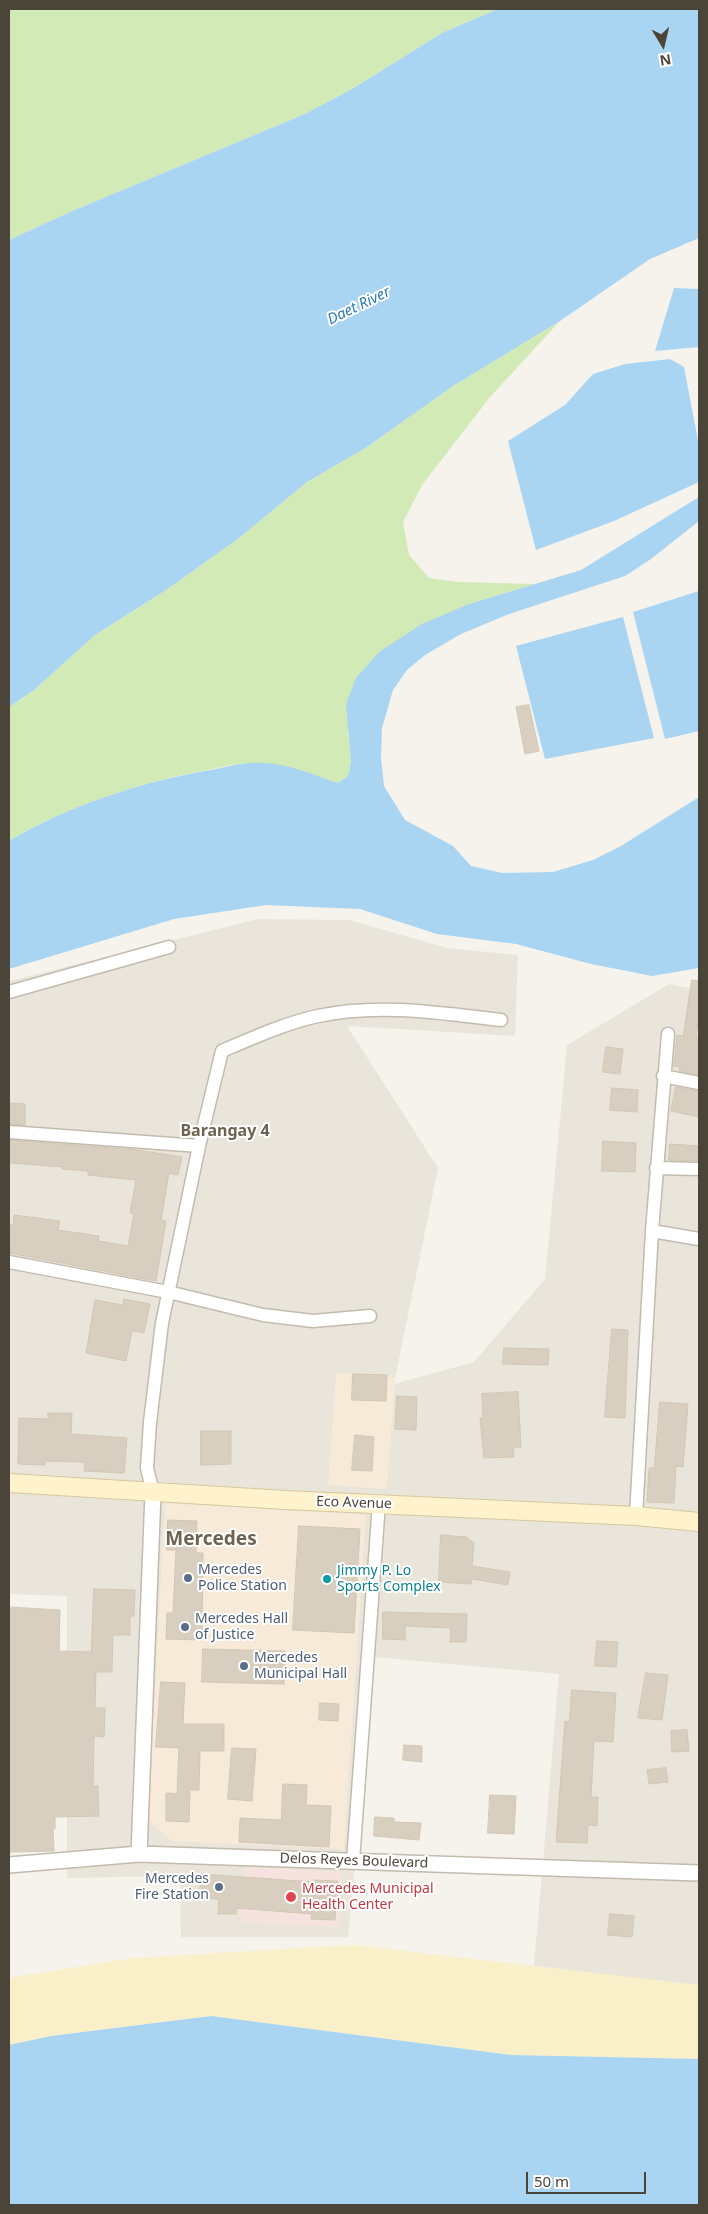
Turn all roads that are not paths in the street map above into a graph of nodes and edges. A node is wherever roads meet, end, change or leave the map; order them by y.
1 (169, 947) dead end
2 (9, 992) edge
3 (501, 1020) dead end
4 (668, 1034) dead end
5 (663, 1076) junction
6 (699, 1083) edge
7 (9, 1132) edge
8 (198, 1146) junction
9 (656, 1168) junction
10 (699, 1169) edge
11 (652, 1231) junction
12 (699, 1239) edge
13 (9, 1262) edge
14 (168, 1292) junction
15 (370, 1316) dead end
16 (9, 1483) edge
17 (153, 1493) junction
18 (378, 1504) junction
19 (636, 1516) junction
20 (699, 1522) edge
21 (139, 1854) junction
22 (353, 1861) junction
23 (9, 1865) edge
24 (699, 1873) edge

1 - 2 street
3 - 8 street
4 - 5 street
5 - 6 street
5 - 9 street
7 - 8 street
8 - 14 street
9 - 10 street
9 - 11 street
11 - 12 street
11 - 19 street
13 - 14 street
14 - 15 street
14 - 17 street
16 - 17 main road, Eco Avenue
17 - 18 main road, Eco Avenue
17 - 21 street
18 - 19 main road, Eco Avenue
18 - 22 street
19 - 20 main road, Eco Avenue
21 - 22 street, Delos Reyes Boulevard
21 - 23 street, Delos Reyes Boulevard
22 - 24 street, Delos Reyes Boulevard

